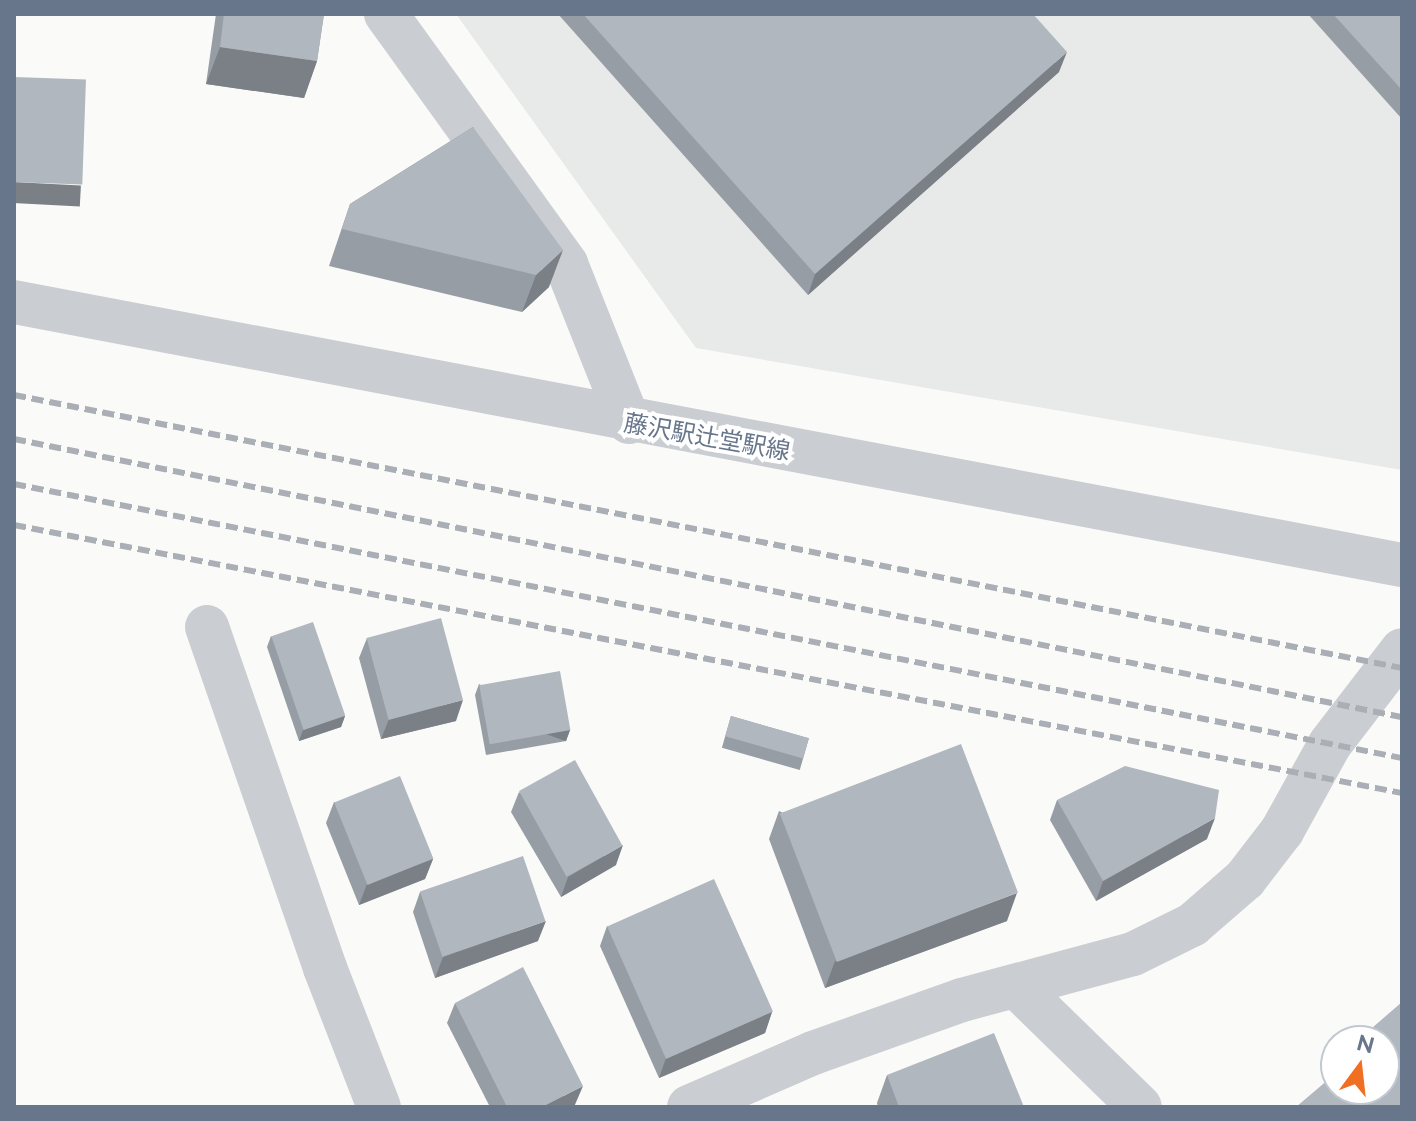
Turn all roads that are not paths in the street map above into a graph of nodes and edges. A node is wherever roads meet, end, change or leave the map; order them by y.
1 (386, 14) edge
2 (14, 302) edge
3 (629, 422) junction
4 (1402, 565) edge
5 (207, 627) dead end
6 (1402, 650) edge
7 (1016, 986) junction
8 (379, 1107) edge
9 (689, 1107) edge
10 (1140, 1107) edge

1 - 3 street
2 - 3 street, 藤沢駅辻堂駅線
3 - 4 street, 藤沢駅辻堂駅線
5 - 8 street
6 - 7 street
7 - 9 street
7 - 10 street

